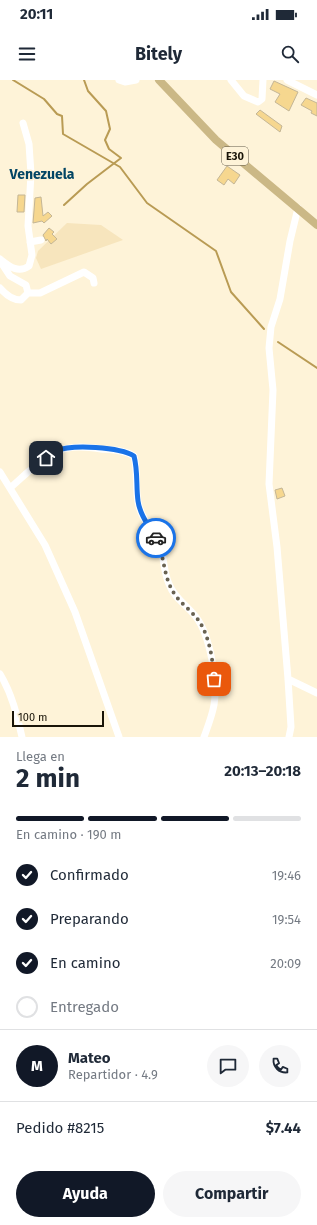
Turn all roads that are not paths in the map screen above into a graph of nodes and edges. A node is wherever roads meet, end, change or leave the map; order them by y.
1 (119, 80) edge
2 (136, 80) edge
3 (159, 80) edge
4 (231, 80) edge
5 (263, 80) edge
6 (287, 80) edge
7 (317, 95) edge
8 (23, 123) dead end
9 (298, 208) junction
10 (317, 225) edge
11 (41, 240) dead end
12 (30, 242) junction
13 (0, 260) edge
14 (94, 283) dead end
15 (0, 288) edge
16 (28, 293) junction
17 (0, 472) edge
18 (10, 488) junction
19 (0, 674) edge
20 (288, 679) junction
21 (317, 693) edge
22 (22, 737) edge
23 (119, 737) edge
24 (204, 737) edge
25 (289, 737) edge

1 - 2 street
3 - 9 main road, E30
4 - 5 street
6 - 7 street
8 - 12 street
9 - 10 main road, E30
9 - 20 street
11 - 12 street
12 - 13 street
13 - 16 street
14 - 16 street
15 - 16 street
17 - 18 street
18 - 23 street
18 - 24 street
19 - 22 street
20 - 21 street
20 - 25 street

